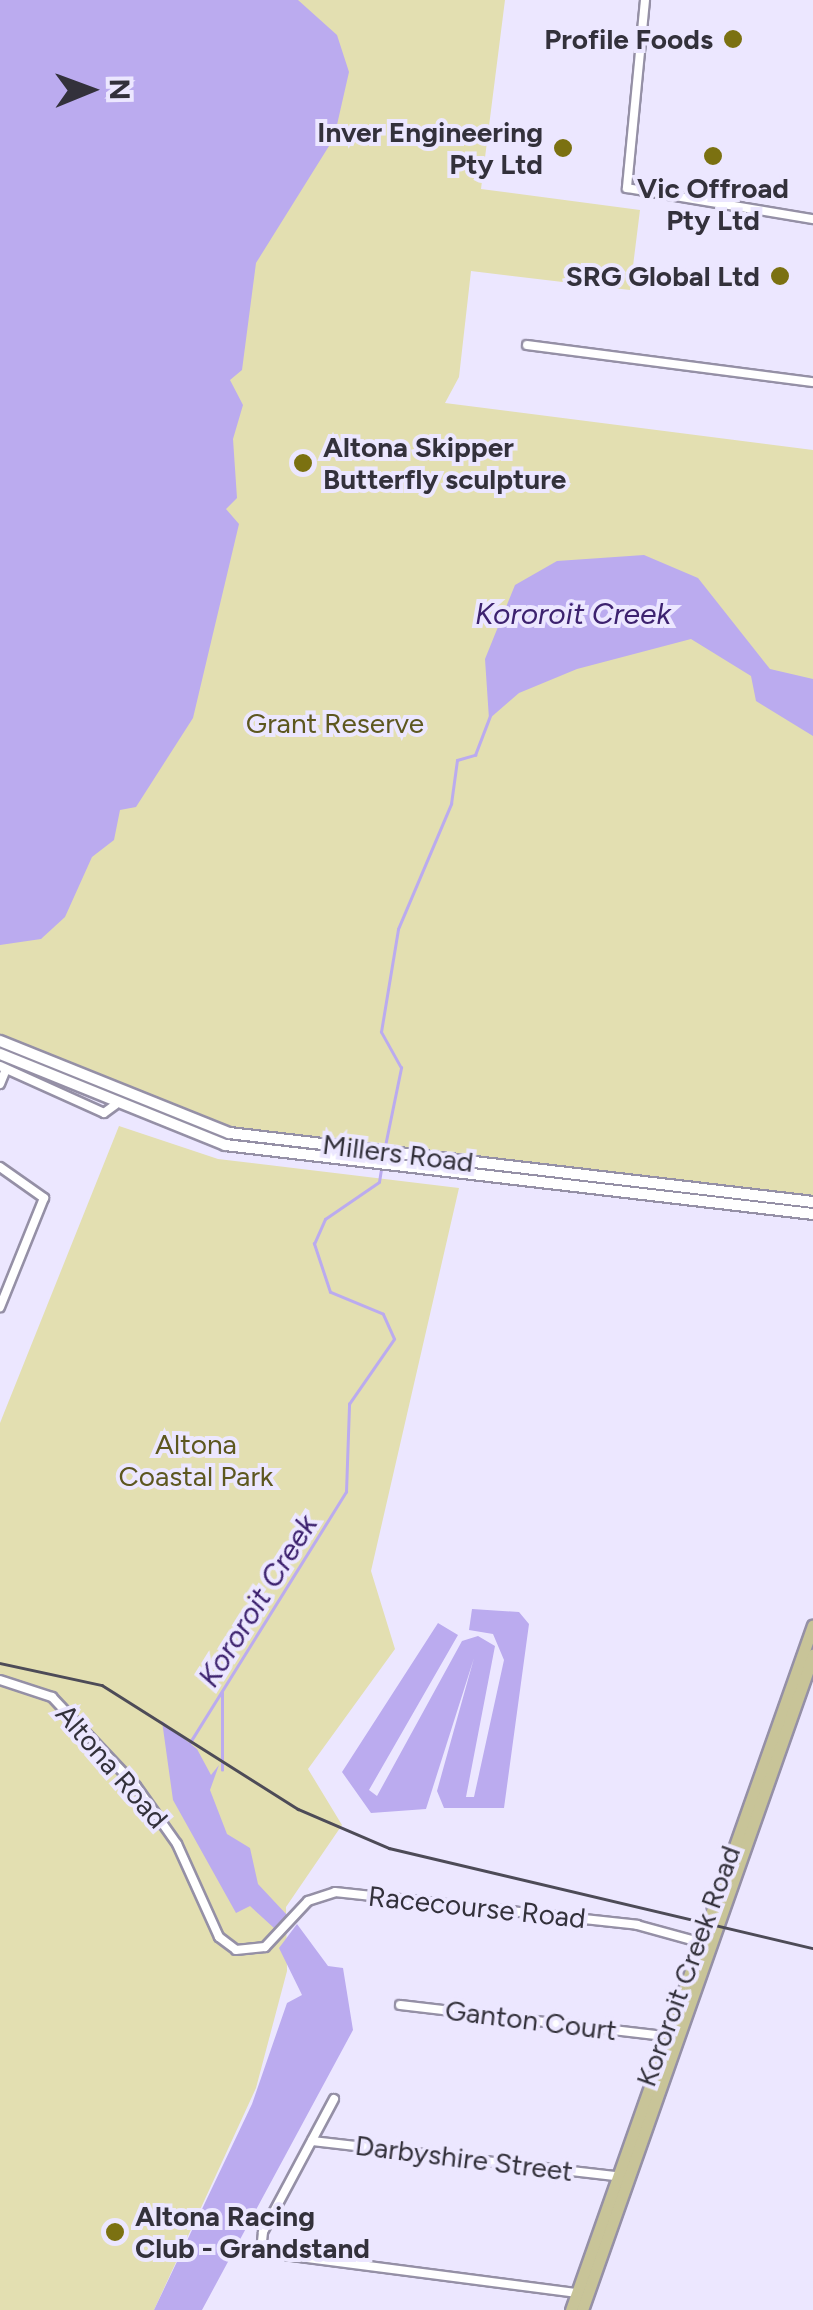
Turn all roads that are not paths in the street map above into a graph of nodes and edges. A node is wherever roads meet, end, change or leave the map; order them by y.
1 (645, 0) edge
2 (813, 219) edge
3 (528, 345) dead end
4 (813, 382) edge
5 (0, 1041) edge
6 (0, 1054) edge
7 (3, 1067) edge
8 (0, 1084) edge
9 (117, 1099) junction
10 (326, 1151) junction
11 (0, 1167) edge
12 (813, 1202) edge
13 (813, 1214) edge
14 (0, 1307) edge
15 (813, 1625) edge
16 (813, 1655) edge
17 (0, 1680) edge
18 (731, 1864) junction
19 (725, 1879) junction
20 (274, 1938) joint
21 (695, 1941) junction
22 (400, 2005) dead end
23 (668, 2037) junction
24 (334, 2099) dead end
25 (312, 2141) junction
26 (621, 2178) junction
27 (577, 2294) junction
28 (571, 2310) edge
29 (582, 2310) edge

1 - 2 street
3 - 4 street
5 - 9 main road, Millers Road
6 - 9 main road, Millers Road
7 - 8 street
7 - 9 street
9 - 10 main road, Millers Road
10 - 12 main road, Millers Road
10 - 13 main road, Millers Road
11 - 14 street
15 - 18 main road, Kororoit Creek Road
16 - 18 main road, Kororoit Creek Road
17 - 20 street, Altona Road
18 - 19 main road, Kororoit Creek Road
19 - 21 main road, Kororoit Creek Road
19 - 23 main road, Kororoit Creek Road
20 - 21 street, Racecourse Road
21 - 23 main road, Kororoit Creek Road
22 - 23 street, Ganton Court
23 - 26 main road, Kororoit Creek Road
24 - 25 street
25 - 26 street, Darbyshire Street
25 - 27 street
26 - 27 main road, Kororoit Creek Road
26 - 29 main road, Kororoit Creek Road
27 - 28 main road, Kororoit Creek Road

